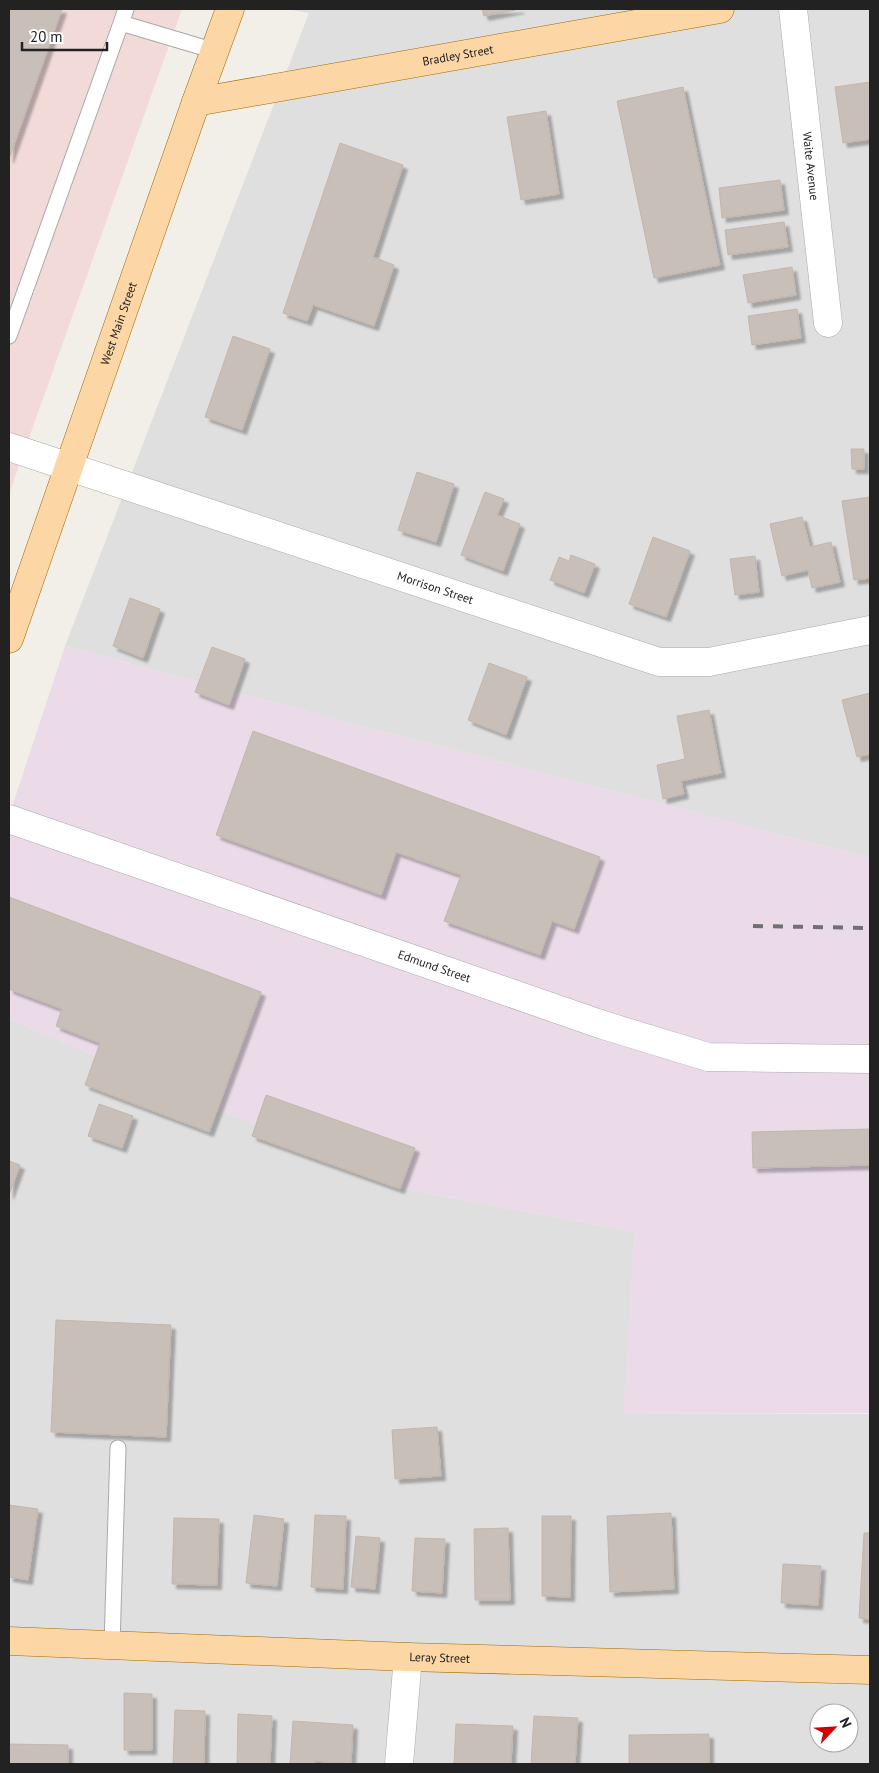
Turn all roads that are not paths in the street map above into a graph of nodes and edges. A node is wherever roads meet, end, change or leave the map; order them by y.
1 (230, 9) edge
2 (720, 9) edge
3 (793, 9) edge
4 (123, 16) edge
5 (215, 51) junction
6 (196, 102) junction
7 (828, 323) dead end
8 (9, 336) edge
9 (9, 446) edge
10 (70, 467) junction
11 (870, 630) edge
12 (9, 638) edge
13 (9, 819) edge
14 (870, 1059) edge
15 (118, 1448) dead end
16 (9, 1641) edge
17 (112, 1645) junction
18 (408, 1657) junction
19 (870, 1670) edge
20 (399, 1764) edge

1 - 5 main road, West Main Street
2 - 6 main road, Bradley Street
3 - 7 street, Waite Avenue
4 - 5 lane
4 - 8 lane
5 - 6 main road, West Main Street
6 - 10 main road, West Main Street
9 - 10 street, Morrison Street
10 - 11 street, Morrison Street
10 - 12 main road, West Main Street
13 - 14 street, Edmund Street
15 - 17 lane
16 - 17 main road, Leray Street
17 - 18 main road, Leray Street
18 - 19 main road, Leray Street
18 - 20 street

